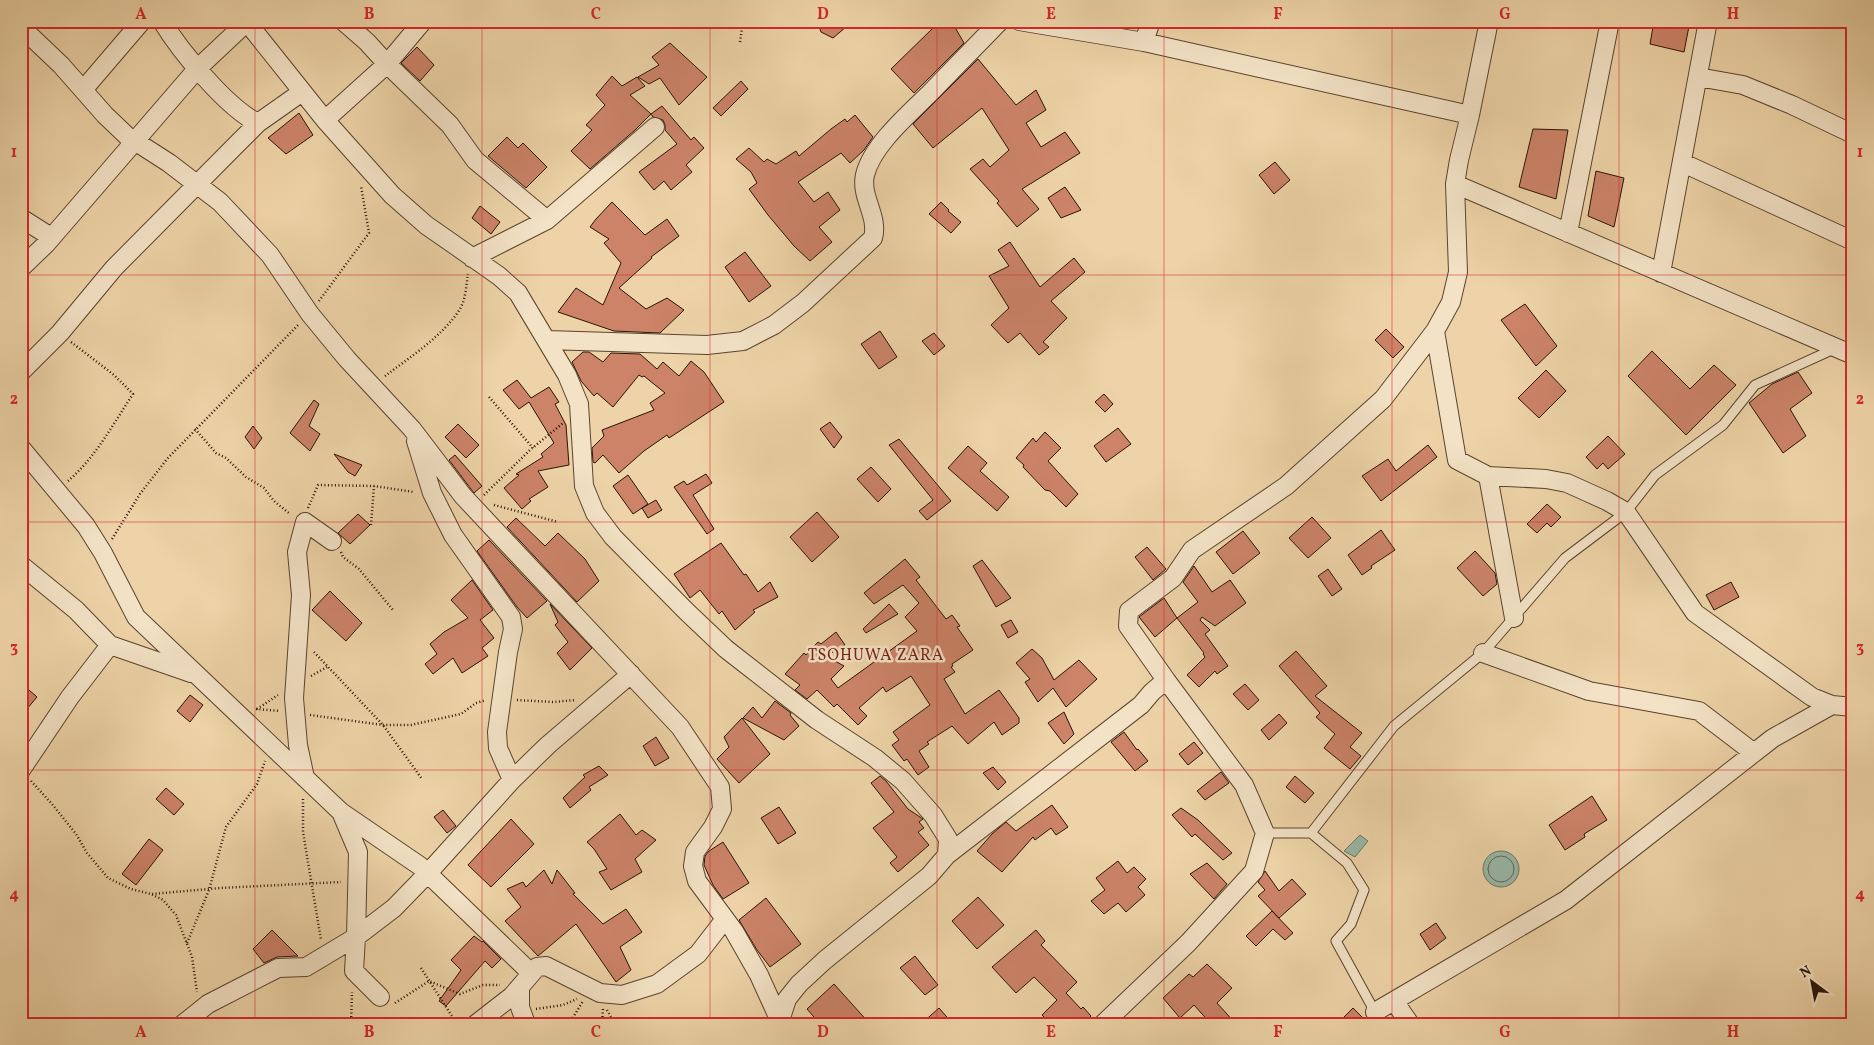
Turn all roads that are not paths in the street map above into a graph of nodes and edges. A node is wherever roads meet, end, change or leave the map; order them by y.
1 (142, 21) edge
2 (162, 21) edge
3 (249, 21) edge
4 (343, 21) edge
5 (423, 21) edge
6 (1000, 21) edge
7 (1019, 21) edge
8 (1151, 21) edge
9 (1489, 21) edge
10 (1610, 21) edge
11 (1708, 21) edge
12 (21, 27) edge
13 (1144, 42) junction
14 (387, 64) junction
15 (198, 68) junction
16 (1698, 77) junction
17 (83, 90) junction
18 (302, 92) junction
19 (1470, 115) junction
20 (325, 120) junction
21 (258, 124) junction
22 (656, 127) dead end
23 (1853, 134) edge
24 (134, 140) junction
25 (1683, 163) junction
26 (1455, 184) junction
27 (197, 185) junction
28 (21, 218) edge
29 (547, 220) junction
30 (1568, 233) junction
31 (51, 237) junction
32 (1853, 241) edge
33 (472, 258) junction
34 (21, 268) edge
35 (1661, 274) junction
36 (1435, 331) junction
37 (547, 340) junction
38 (1847, 351) edge
39 (21, 372) edge
40 (412, 429) junction
41 (21, 448) edge
42 (1488, 476) junction
43 (1626, 512) junction
44 (332, 541) road end
45 (21, 565) edge
46 (1514, 618) junction
47 (110, 645) junction
48 (1483, 653) junction
49 (632, 674) junction
50 (196, 675) junction
51 (1166, 680) junction
52 (1832, 705) junction
53 (1853, 708) edge
54 (1754, 753) junction
55 (24, 774) edge
56 (305, 778) junction
57 (512, 780) junction
58 (341, 812) junction
59 (1265, 833) junction
60 (1311, 833) junction
61 (947, 855) junction
62 (428, 873) junction
63 (725, 919) junction
64 (356, 937) junction
65 (531, 973) junction
66 (520, 987) junction
67 (387, 1000) road end
68 (1394, 1001) junction
69 (1375, 1012) joint
70 (524, 1017) edge
71 (775, 1019) edge
72 (183, 1024) edge
73 (476, 1024) edge
74 (1103, 1024) edge
75 (1410, 1024) edge

1 - 17 street
2 - 15 street
3 - 15 street
3 - 18 street
4 - 14 street
5 - 14 street
6 - 37 street
7 - 13 street
8 - 13 street
9 - 19 street
10 - 30 street
11 - 16 street
12 - 17 street
13 - 19 street
14 - 20 street
14 - 29 street
15 - 21 street
15 - 24 street
16 - 23 street
16 - 25 street
17 - 24 street
18 - 20 street
18 - 21 street
19 - 26 street
20 - 33 street
21 - 27 street
22 - 29 street
24 - 27 street
24 - 31 street
25 - 32 street
25 - 35 street
26 - 30 street
26 - 36 street
27 - 39 street
27 - 40 street
28 - 31 street
29 - 33 street
30 - 35 street
31 - 34 street
33 - 37 street
35 - 38 street
36 - 42 street
36 - 51 street
37 - 61 street
38 - 43 lane
40 - 49 street
40 - 57 street
41 - 50 street
42 - 43 street
42 - 46 street
43 - 46 lane
43 - 52 street
44 - 56 street
45 - 47 street
46 - 48 lane
47 - 50 street
47 - 55 street
48 - 54 street
48 - 60 lane
49 - 57 street
49 - 63 street
50 - 56 street
51 - 59 street
51 - 61 street
52 - 53 street
52 - 54 street
54 - 68 street
56 - 58 street
57 - 62 street
58 - 62 street
58 - 64 street
59 - 60 lane
59 - 74 street
60 - 69 lane
61 - 71 street
62 - 64 street
62 - 65 street
63 - 65 street
63 - 71 street
64 - 67 street
64 - 72 street
65 - 66 street
66 - 70 street
66 - 73 street
68 - 69 street
68 - 75 street

